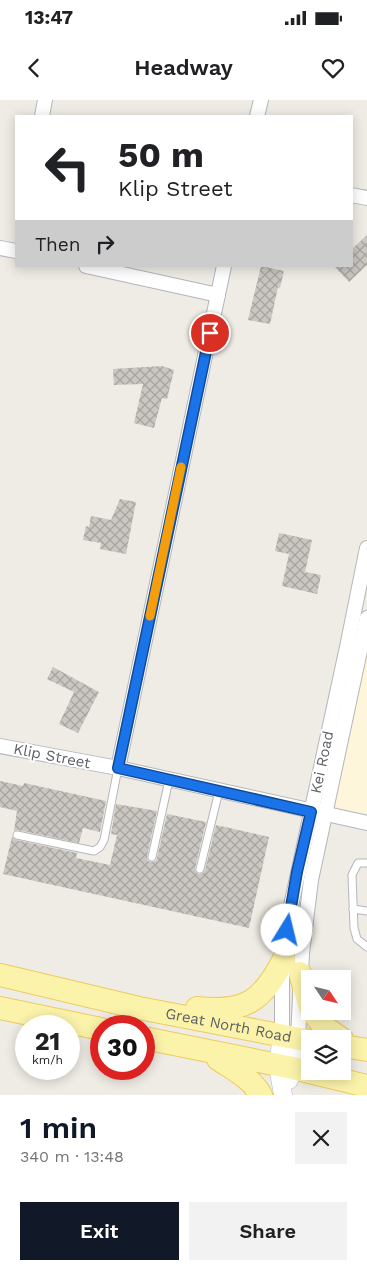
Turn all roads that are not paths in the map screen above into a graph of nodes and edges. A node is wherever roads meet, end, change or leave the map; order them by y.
1 (45, 100) edge
2 (261, 100) edge
3 (42, 115) edge
4 (257, 115) edge
5 (353, 195) edge
6 (367, 198) edge
7 (15, 247) edge
8 (0, 248) edge
9 (91, 267) edge
10 (224, 267) edge
11 (218, 295) junction
12 (367, 548) edge
13 (363, 587) edge
14 (367, 618) edge
15 (365, 636) edge
16 (0, 746) edge
17 (118, 768) junction
18 (169, 780) junction
19 (219, 791) junction
20 (317, 813) junction
21 (367, 823) edge
22 (16, 836) dead end
23 (152, 857) dead end
24 (367, 863) edge
25 (200, 869) dead end
26 (353, 909) junction
27 (367, 911) edge
28 (367, 948) edge
29 (292, 966) junction
30 (0, 975) edge
31 (301, 987) edge
32 (0, 1008) edge
33 (139, 1008) junction
34 (319, 1020) edge
35 (90, 1027) edge
36 (329, 1030) edge
37 (296, 1038) edge
38 (155, 1040) edge
39 (209, 1052) junction
40 (285, 1067) junction
41 (367, 1086) edge
42 (261, 1095) edge
43 (284, 1095) edge

1 - 3 street
2 - 4 street
5 - 6 street
7 - 8 street
9 - 11 street
10 - 11 street
11 - 17 street
12 - 13 street, Kei Road
13 - 20 street, Kei Road
14 - 15 street, Kei Road
15 - 20 street, Kei Road
16 - 17 street, Klip Street
17 - 18 street, Klip Street
17 - 22 lane
18 - 19 street, Klip Street
18 - 23 lane
19 - 20 street, Klip Street
19 - 25 lane
20 - 21 street, Klip Street
20 - 29 street, Kei Road
20 - 29 street, Kei Road
24 - 26 lane
26 - 27 lane
26 - 28 lane
29 - 31 main road
29 - 33 main road
29 - 37 street, Kei Road
29 - 37 street, Kei Road
30 - 33 main road, Great North Road
32 - 35 main road
33 - 37 main road, Great North Road
34 - 36 main road
37 - 40 street
38 - 39 main road, Great North Road
39 - 40 main road, Great North Road
39 - 42 main road
40 - 41 main road, Great North Road
40 - 43 street

